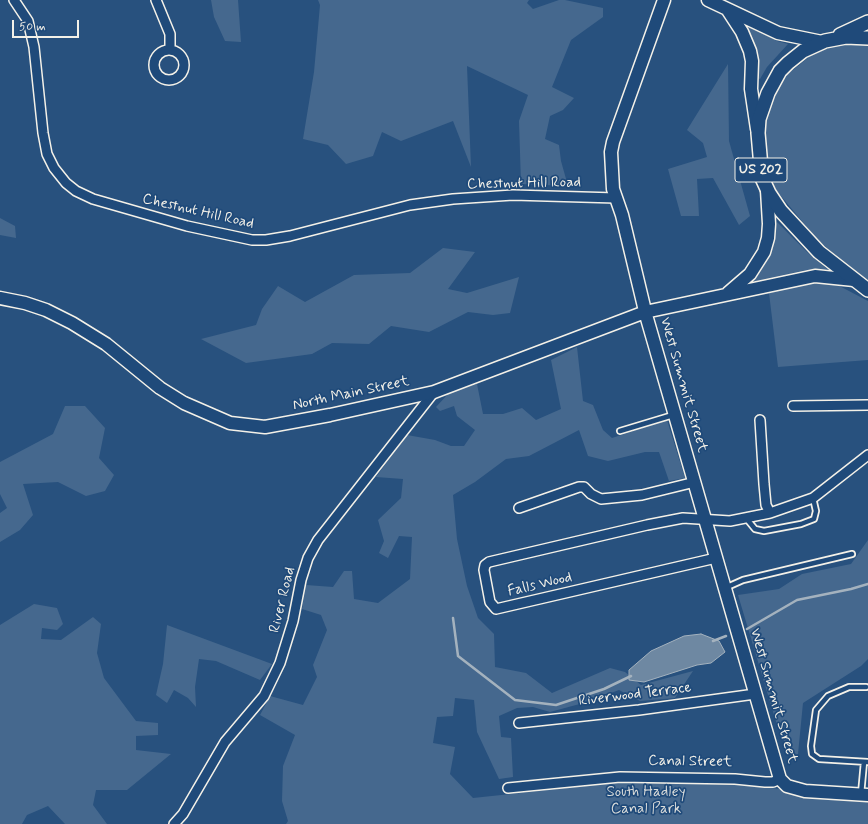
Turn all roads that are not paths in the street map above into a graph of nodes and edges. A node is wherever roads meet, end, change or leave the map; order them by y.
1 (14, 0) edge
2 (156, 0) edge
3 (664, 0) edge
4 (708, 0) edge
5 (727, 9) junction
6 (868, 22) edge
7 (868, 38) edge
8 (827, 41) junction
9 (170, 50) dead end
10 (758, 133) junction
11 (767, 190) junction
12 (616, 198) junction
13 (854, 280) junction
14 (868, 290) edge
15 (727, 294) junction
16 (0, 298) edge
17 (645, 312) junction
18 (434, 392) junction
19 (868, 405) edge
20 (793, 406) dead end
21 (675, 415) junction
22 (760, 420) dead end
23 (620, 431) dead end
24 (868, 456) edge
25 (695, 482) junction
26 (813, 498) junction
27 (519, 508) dead end
28 (770, 513) junction
29 (746, 518) junction
30 (706, 520) junction
31 (852, 554) dead end
32 (716, 558) junction
33 (726, 588) junction
34 (866, 687) dead end
35 (755, 694) junction
36 (519, 723) dead end
37 (866, 762) edge
38 (780, 779) junction
39 (508, 788) dead end
40 (865, 795) edge
41 (174, 824) edge

1 - 12 street, Chestnut Hill Road
2 - 9 street
3 - 12 street, West Summit Street
4 - 5 street
5 - 8 street
5 - 10 street
6 - 8 main road, US 202
7 - 8 main road
8 - 10 main road, US 202
10 - 11 main road, US 202
11 - 13 main road, US 202
11 - 15 street, North Main Street
12 - 17 street, West Summit Street
13 - 14 main road, US 202
13 - 15 street, North Main Street
15 - 17 street, North Main Street
16 - 18 street, North Main Street
17 - 18 street, North Main Street
17 - 21 street, West Summit Street
18 - 41 street, River Road
19 - 20 street
21 - 23 lane
21 - 25 street, West Summit Street
22 - 28 street
24 - 26 street
25 - 27 street
25 - 30 street, West Summit Street
26 - 28 street
26 - 29 lane
28 - 29 street
29 - 30 street
30 - 32 street, West Summit Street
30 - 32 street, Falls Wood
31 - 33 lane
32 - 33 street, West Summit Street
33 - 35 street, West Summit Street
34 - 37 lane
35 - 36 street, Riverwood Terrace
35 - 38 street, West Summit Street
37 - 40 lane
38 - 39 street, Canal Street
38 - 40 street

